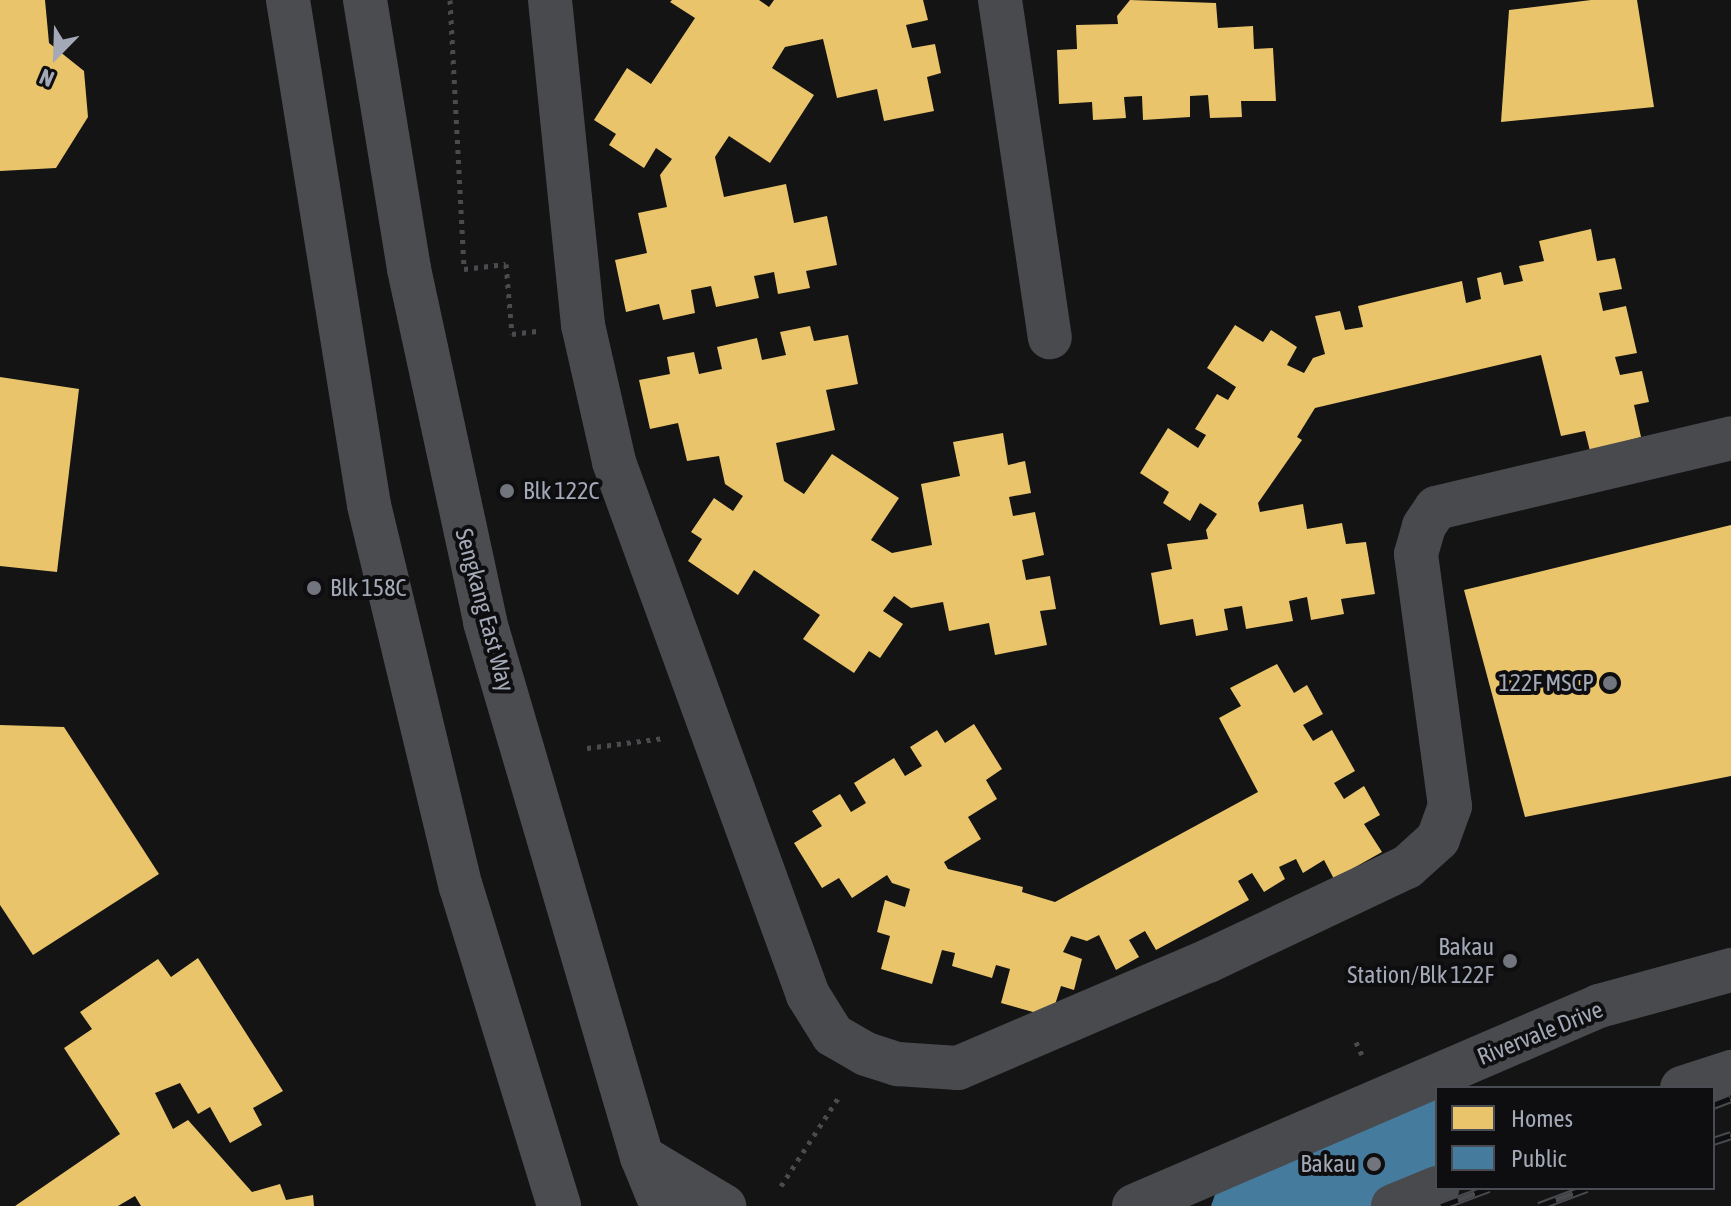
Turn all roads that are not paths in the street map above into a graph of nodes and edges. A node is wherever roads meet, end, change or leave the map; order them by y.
1 (288, 0) edge
2 (365, 0) edge
3 (550, 0) edge
4 (1000, 0) edge
5 (1050, 337) dead end
6 (1731, 438) edge
7 (1731, 970) edge
8 (1731, 1072) edge
9 (1688, 1086) edge
10 (537, 1137) junction
11 (642, 1157) junction
12 (1435, 1189) edge
13 (533, 1206) edge
14 (559, 1206) edge
15 (662, 1206) edge
16 (724, 1206) edge
17 (1134, 1206) edge
18 (1393, 1206) edge

1 - 10 main road
2 - 11 main road, Sengkang East Way
3 - 6 street
4 - 5 street
7 - 17 street, Rivervale Drive
8 - 9 street
10 - 13 main road
10 - 14 main road
11 - 15 main road, Sengkang East Way
11 - 16 main road
12 - 18 street

